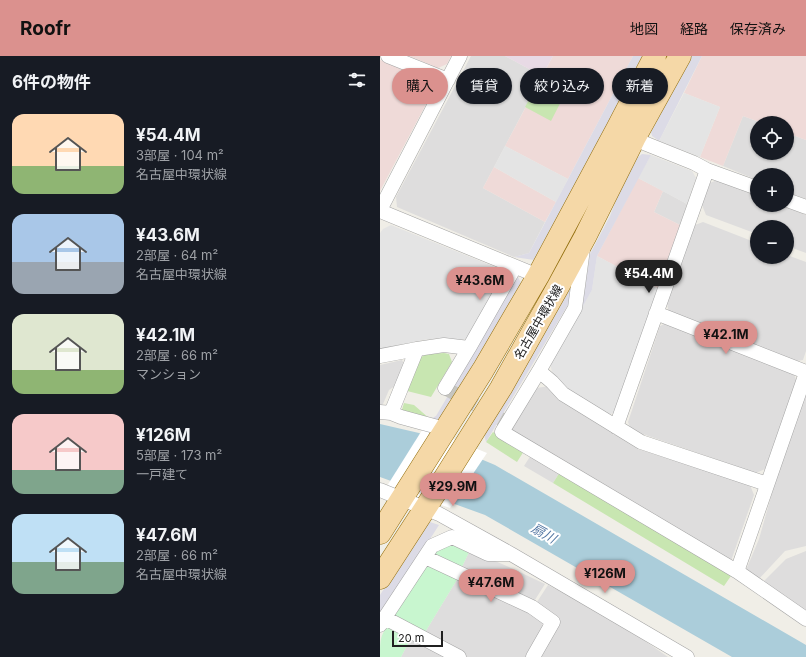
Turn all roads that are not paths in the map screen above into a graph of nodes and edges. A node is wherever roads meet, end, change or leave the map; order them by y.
1 (388, 56) edge
2 (460, 56) edge
3 (655, 56) edge
4 (680, 56) edge
5 (418, 68) edge
6 (448, 80) edge
7 (435, 104) edge
8 (634, 139) junction
9 (707, 170) junction
10 (750, 185) edge
11 (794, 203) edge
12 (806, 207) edge
13 (380, 210) edge
14 (585, 237) junction
15 (515, 266) junction
16 (538, 276) junction
17 (656, 313) junction
18 (468, 348) junction
19 (417, 349) junction
20 (380, 356) edge
21 (539, 371) junction
22 (806, 373) edge
23 (444, 388) dead end
24 (386, 413) edge
25 (616, 427) junction
26 (444, 431) junction
27 (767, 484) junction
28 (380, 490) edge
29 (404, 496) junction
30 (428, 504) junction
31 (380, 533) edge
32 (511, 554) junction
33 (425, 557) junction
34 (738, 572) junction
35 (380, 578) edge
36 (806, 619) edge
37 (383, 622) edge
38 (687, 655) edge
39 (459, 657) edge
40 (533, 657) edge

1 - 5 street
2 - 6 street
3 - 16 main road, 名古屋中環状線
4 - 8 main road, 名古屋中環状線
7 - 13 street
8 - 9 street
8 - 14 main road, 名古屋中環状線
9 - 10 street
9 - 17 street
11 - 12 street
13 - 15 street
14 - 21 street
14 - 30 main road, 名古屋中環状線
15 - 16 street
15 - 18 street
16 - 26 main road, 名古屋中環状線
17 - 22 street
17 - 25 street
18 - 19 street
18 - 23 street
19 - 20 street
19 - 24 street
21 - 25 street
21 - 34 street
22 - 27 street
24 - 26 street
25 - 27 street
26 - 29 main road, 名古屋中環状線
27 - 34 street
28 - 29 street
29 - 30 street
29 - 31 main road, 名古屋中環状線
30 - 32 street
30 - 35 main road, 名古屋中環状線
32 - 33 street
32 - 38 street
33 - 37 street
33 - 40 street
34 - 36 street
37 - 39 street

